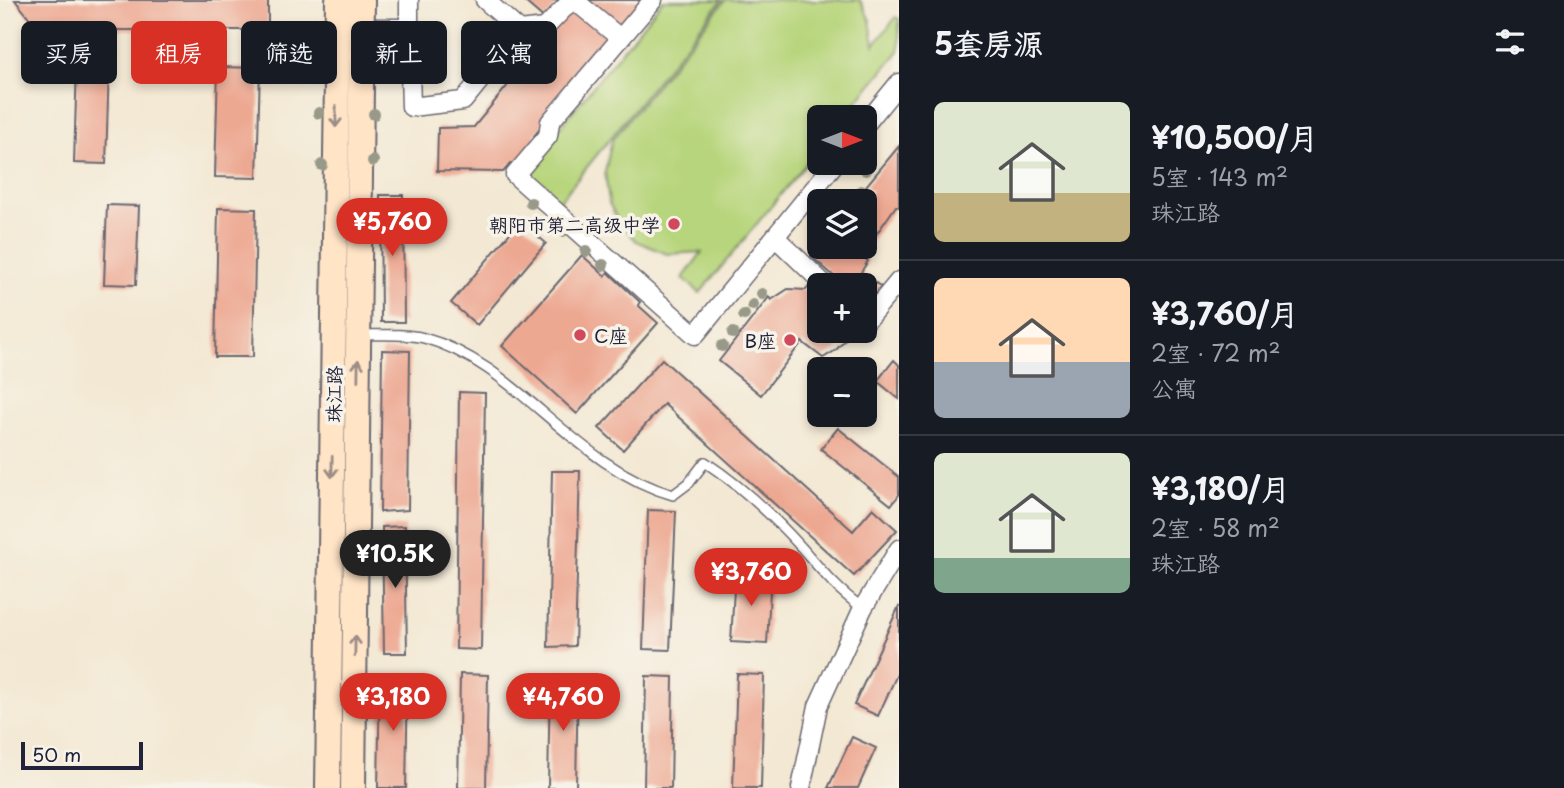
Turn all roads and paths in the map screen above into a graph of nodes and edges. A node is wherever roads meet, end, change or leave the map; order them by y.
1 (338, 0) edge
2 (362, 0) edge
3 (410, 0) edge
4 (485, 0) edge
5 (573, 0) edge
6 (653, 0) edge
7 (362, 21) edge
8 (409, 21) edge
9 (509, 21) edge
10 (552, 21) edge
11 (620, 38) junction
12 (899, 83) edge
13 (361, 84) edge
14 (410, 84) edge
15 (477, 84) edge
16 (877, 110) edge
17 (825, 175) edge
18 (775, 237) junction
19 (812, 273) edge
20 (899, 281) edge
21 (877, 307) edge
22 (358, 335) junction
23 (899, 549) edge
24 (863, 608) junction
25 (328, 788) edge
26 (353, 788) edge
27 (801, 788) edge

1 -> 25 main road, 珠江路
2 - 7 main road, 珠江路
3 - 8 street
4 - 9 street
5 - 10 street
5 - 11 street
6 - 11 street
11 - 18 street
12 - 16 street
13 - 22 main road, 珠江路
14 - 15 street
17 - 18 street
18 - 19 street
20 - 21 street
22 - 24 lane
26 -> 22 main road, 珠江路
23 - 24 street
24 - 27 street

